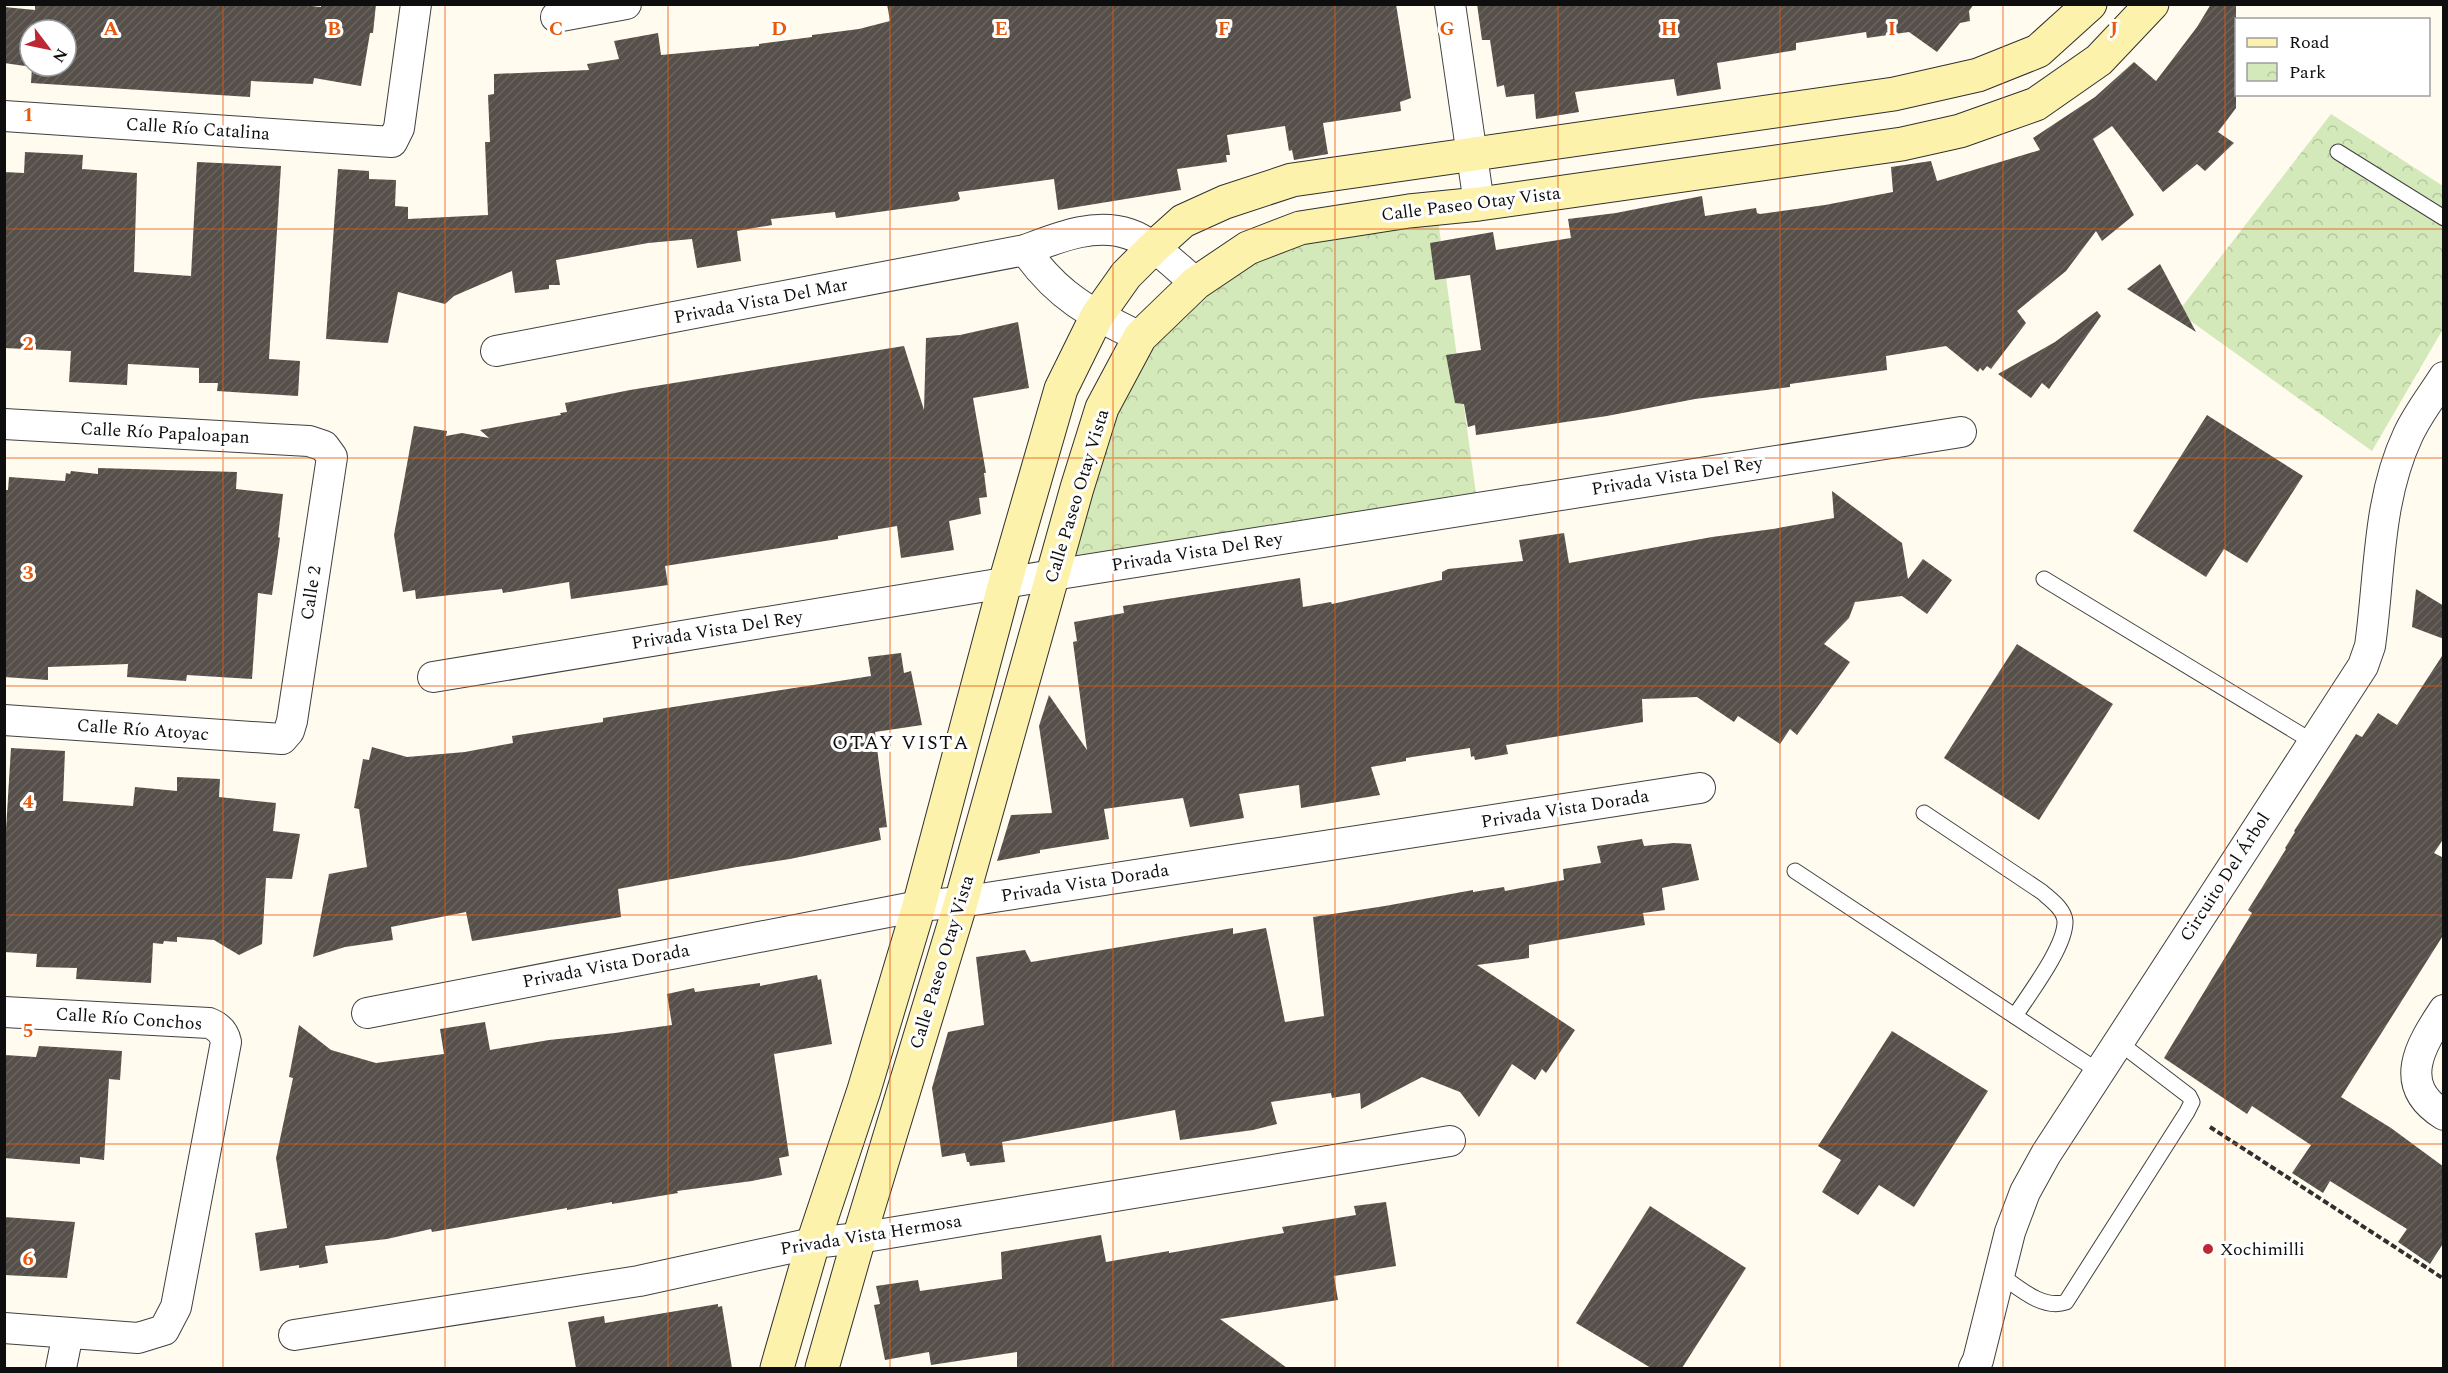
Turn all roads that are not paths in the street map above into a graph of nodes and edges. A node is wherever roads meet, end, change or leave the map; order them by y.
1 (416, 4) edge
2 (626, 4) edge
3 (1450, 4) edge
4 (2091, 4) edge
5 (2152, 4) edge
6 (556, 17) dead end
7 (1894, 94) junction
8 (4, 116) edge
9 (1902, 144) junction
10 (2338, 152) dead end
11 (1472, 153) junction
12 (1479, 204) junction
13 (2444, 218) edge
14 (1153, 248) junction
15 (1025, 250) junction
16 (1196, 283) junction
17 (1097, 316) junction
18 (1140, 337) junction
19 (496, 351) dead end
20 (2444, 377) edge
21 (4, 424) edge
22 (1961, 432) dead end
23 (324, 446) joint
24 (1053, 574) junction
25 (2044, 579) dead end
26 (1005, 583) junction
27 (433, 677) dead end
28 (4, 720) edge
29 (282, 738) joint
30 (2313, 742) junction
31 (1700, 788) dead end
32 (1924, 813) dead end
33 (1795, 871) dead end
34 (961, 902) junction
35 (919, 906) junction
36 (2444, 1010) edge
37 (4, 1012) edge
38 (367, 1013) dead end
39 (2015, 1016) junction
40 (2117, 1041) junction
41 (2098, 1071) junction
42 (2444, 1115) edge
43 (1450, 1141) dead end
44 (859, 1238) junction
45 (813, 1243) junction
46 (1999, 1274) junction
47 (4, 1328) edge
48 (68, 1333) junction
49 (294, 1335) dead end
50 (1982, 1365) edge
51 (61, 1368) edge
52 (777, 1368) edge
53 (822, 1368) edge

1 - 8 street, Calle Río Catalina
2 - 6 street
3 - 11 street
4 - 7 street, Calle Paseo Otay Vista
5 - 9 street, Calle Paseo Otay Vista
7 - 9 street
7 - 11 street, Calle Paseo Otay Vista
9 - 12 street, Calle Paseo Otay Vista
10 - 13 lane
11 - 12 street
11 - 14 street, Calle Paseo Otay Vista
12 - 16 street, Calle Paseo Otay Vista
14 - 15 street, Privada Vista Del Mar
14 - 16 street, Privada Vista Del Mar
14 - 17 street, Calle Paseo Otay Vista
15 - 17 street
15 - 19 street, Privada Vista Del Mar
16 - 18 street, Calle Paseo Otay Vista
17 - 18 street
17 - 26 street, Calle Paseo Otay Vista
18 - 24 street, Calle Paseo Otay Vista
20 - 30 street, Circuito Del Árbol
21 - 23 street, Calle Río Papaloapan
22 - 24 street, Privada Vista Del Rey
23 - 29 street, Calle 2
24 - 26 street, Privada Vista Del Rey
24 - 34 street, Calle Paseo Otay Vista
25 - 30 lane
26 - 27 street, Privada Vista Del Rey
26 - 35 street, Calle Paseo Otay Vista
28 - 29 street, Calle Río Atoyac
30 - 40 street, Circuito Del Árbol
31 - 34 street, Privada Vista Dorada
32 - 39 lane
33 - 39 lane
34 - 35 street, Privada Vista Dorada
34 - 44 street, Calle Paseo Otay Vista
35 - 38 street, Privada Vista Dorada
35 - 45 street, Calle Paseo Otay Vista
36 - 42 street
37 - 48 street, Calle Río Conchos
39 - 41 lane
40 - 41 street, Circuito Del Árbol
40 - 46 lane
41 - 46 street, Circuito Del Árbol
43 - 44 street, Privada Vista Hermosa
44 - 45 street, Privada Vista Hermosa
44 - 53 street, Calle Paseo Otay Vista
45 - 49 street, Privada Vista Hermosa
45 - 52 street, Calle Paseo Otay Vista
46 - 50 street, Circuito Del Árbol
47 - 48 street
48 - 51 street

